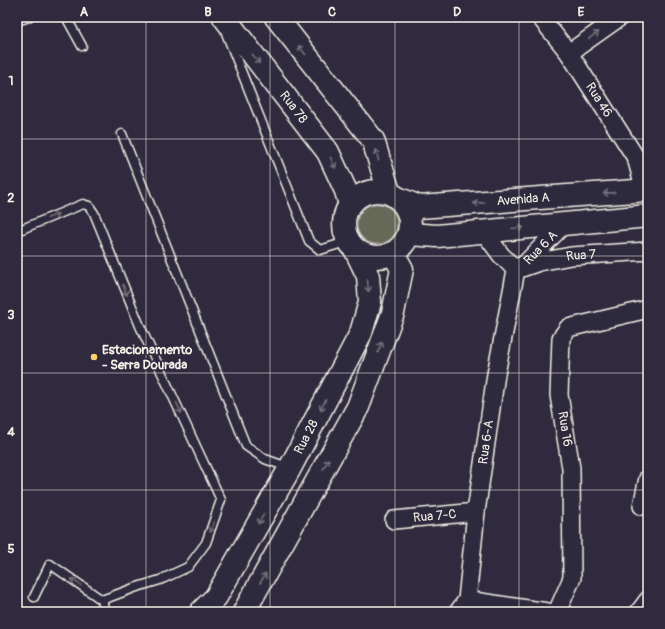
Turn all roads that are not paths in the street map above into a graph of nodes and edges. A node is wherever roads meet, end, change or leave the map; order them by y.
1 (29, 17) edge
2 (66, 17) edge
3 (220, 17) edge
4 (224, 17) edge
5 (276, 17) edge
6 (540, 17) edge
7 (620, 17) edge
8 (17, 21) edge
9 (82, 46) dead end
10 (569, 52) junction
11 (122, 134) dead end
12 (646, 190) edge
13 (394, 196) junction
14 (350, 204) junction
15 (648, 216) edge
16 (564, 224) junction
17 (17, 231) edge
18 (484, 232) junction
19 (409, 234) junction
20 (352, 245) junction
21 (648, 251) edge
22 (393, 253) junction
23 (516, 270) junction
24 (648, 309) edge
25 (290, 468) junction
26 (648, 478) edge
27 (645, 503) edge
28 (476, 512) junction
29 (394, 520) dead end
30 (34, 597) dead end
31 (102, 600) junction
32 (648, 600) edge
33 (462, 606) edge
34 (105, 612) edge
35 (201, 612) edge
36 (244, 612) edge
37 (548, 612) edge
38 (556, 612) edge
39 (639, 612) edge

1 - 8 lane
2 - 9 lane
3 - 20 lane
4 -> 14 main road, Rua 78
13 -> 5 main road
6 - 10 street, Rua 46
10 -> 7 street
10 - 12 street, Rua 46
11 - 25 lane
12 -> 13 main road, Avenida A
13 - 14 main road
13 - 19 main road
14 - 20 main road
15 - 16 main road
18 -> 16 main road
16 - 23 street, Rua 6 A
17 -> 31 lane
18 - 19 main road
18 - 23 street
19 - 22 main road
20 - 22 main road
20 -> 25 main road, Rua 28
21 - 23 street, Rua 7
36 -> 22 main road
23 - 28 street, Rua 6-A
24 - 38 street, Rua 16
25 -> 35 main road, Rua 28
26 - 27 street
28 - 29 street, Rua 7-C
28 - 33 street, Rua 6-A
31 -> 30 lane
31 - 34 lane
32 - 39 street
33 - 37 street

